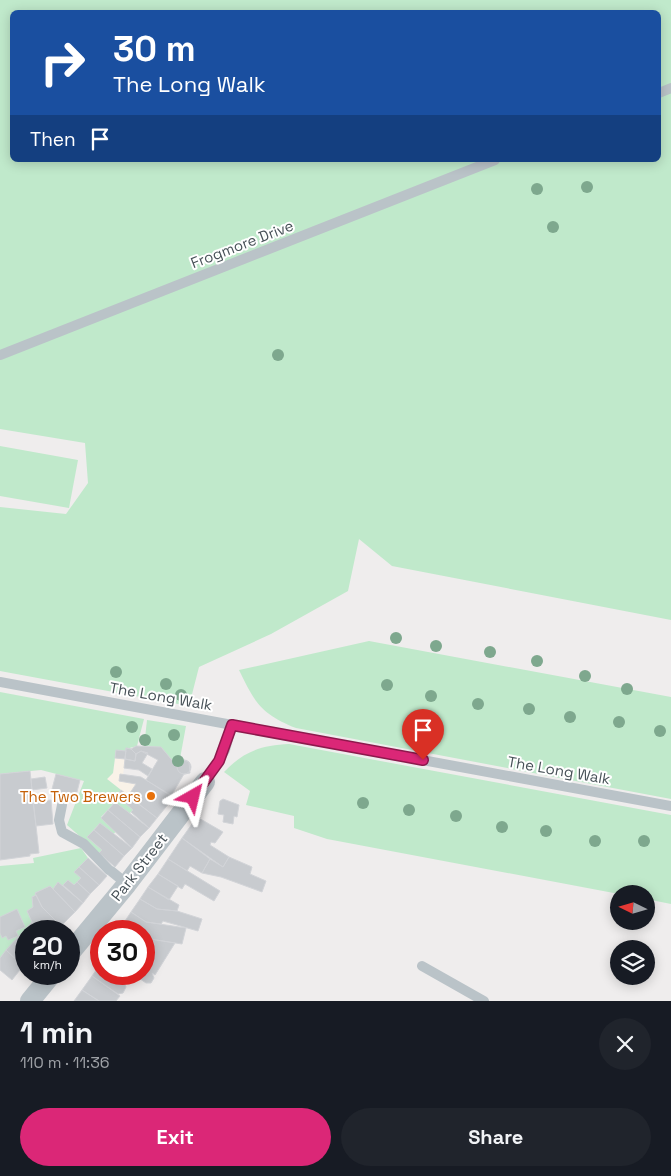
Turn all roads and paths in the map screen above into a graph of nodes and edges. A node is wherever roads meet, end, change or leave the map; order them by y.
1 (490, 162) edge
2 (0, 355) edge
3 (0, 682) edge
4 (232, 725) junction
5 (205, 782) joint
6 (62, 805) dead end
7 (671, 806) edge
8 (116, 875) junction
9 (80, 936) edge
10 (422, 966) dead end
11 (43, 985) edge
12 (30, 1001) edge
13 (484, 1001) edge

1 - 2 lane, Frogmore Drive
3 - 4 lane, The Long Walk
4 - 5 lane, Park Street
4 - 7 lane, The Long Walk
5 - 8 street, Park Street
6 - 8 lane
8 - 9 street, Park Street
10 - 13 lane
11 - 12 street

